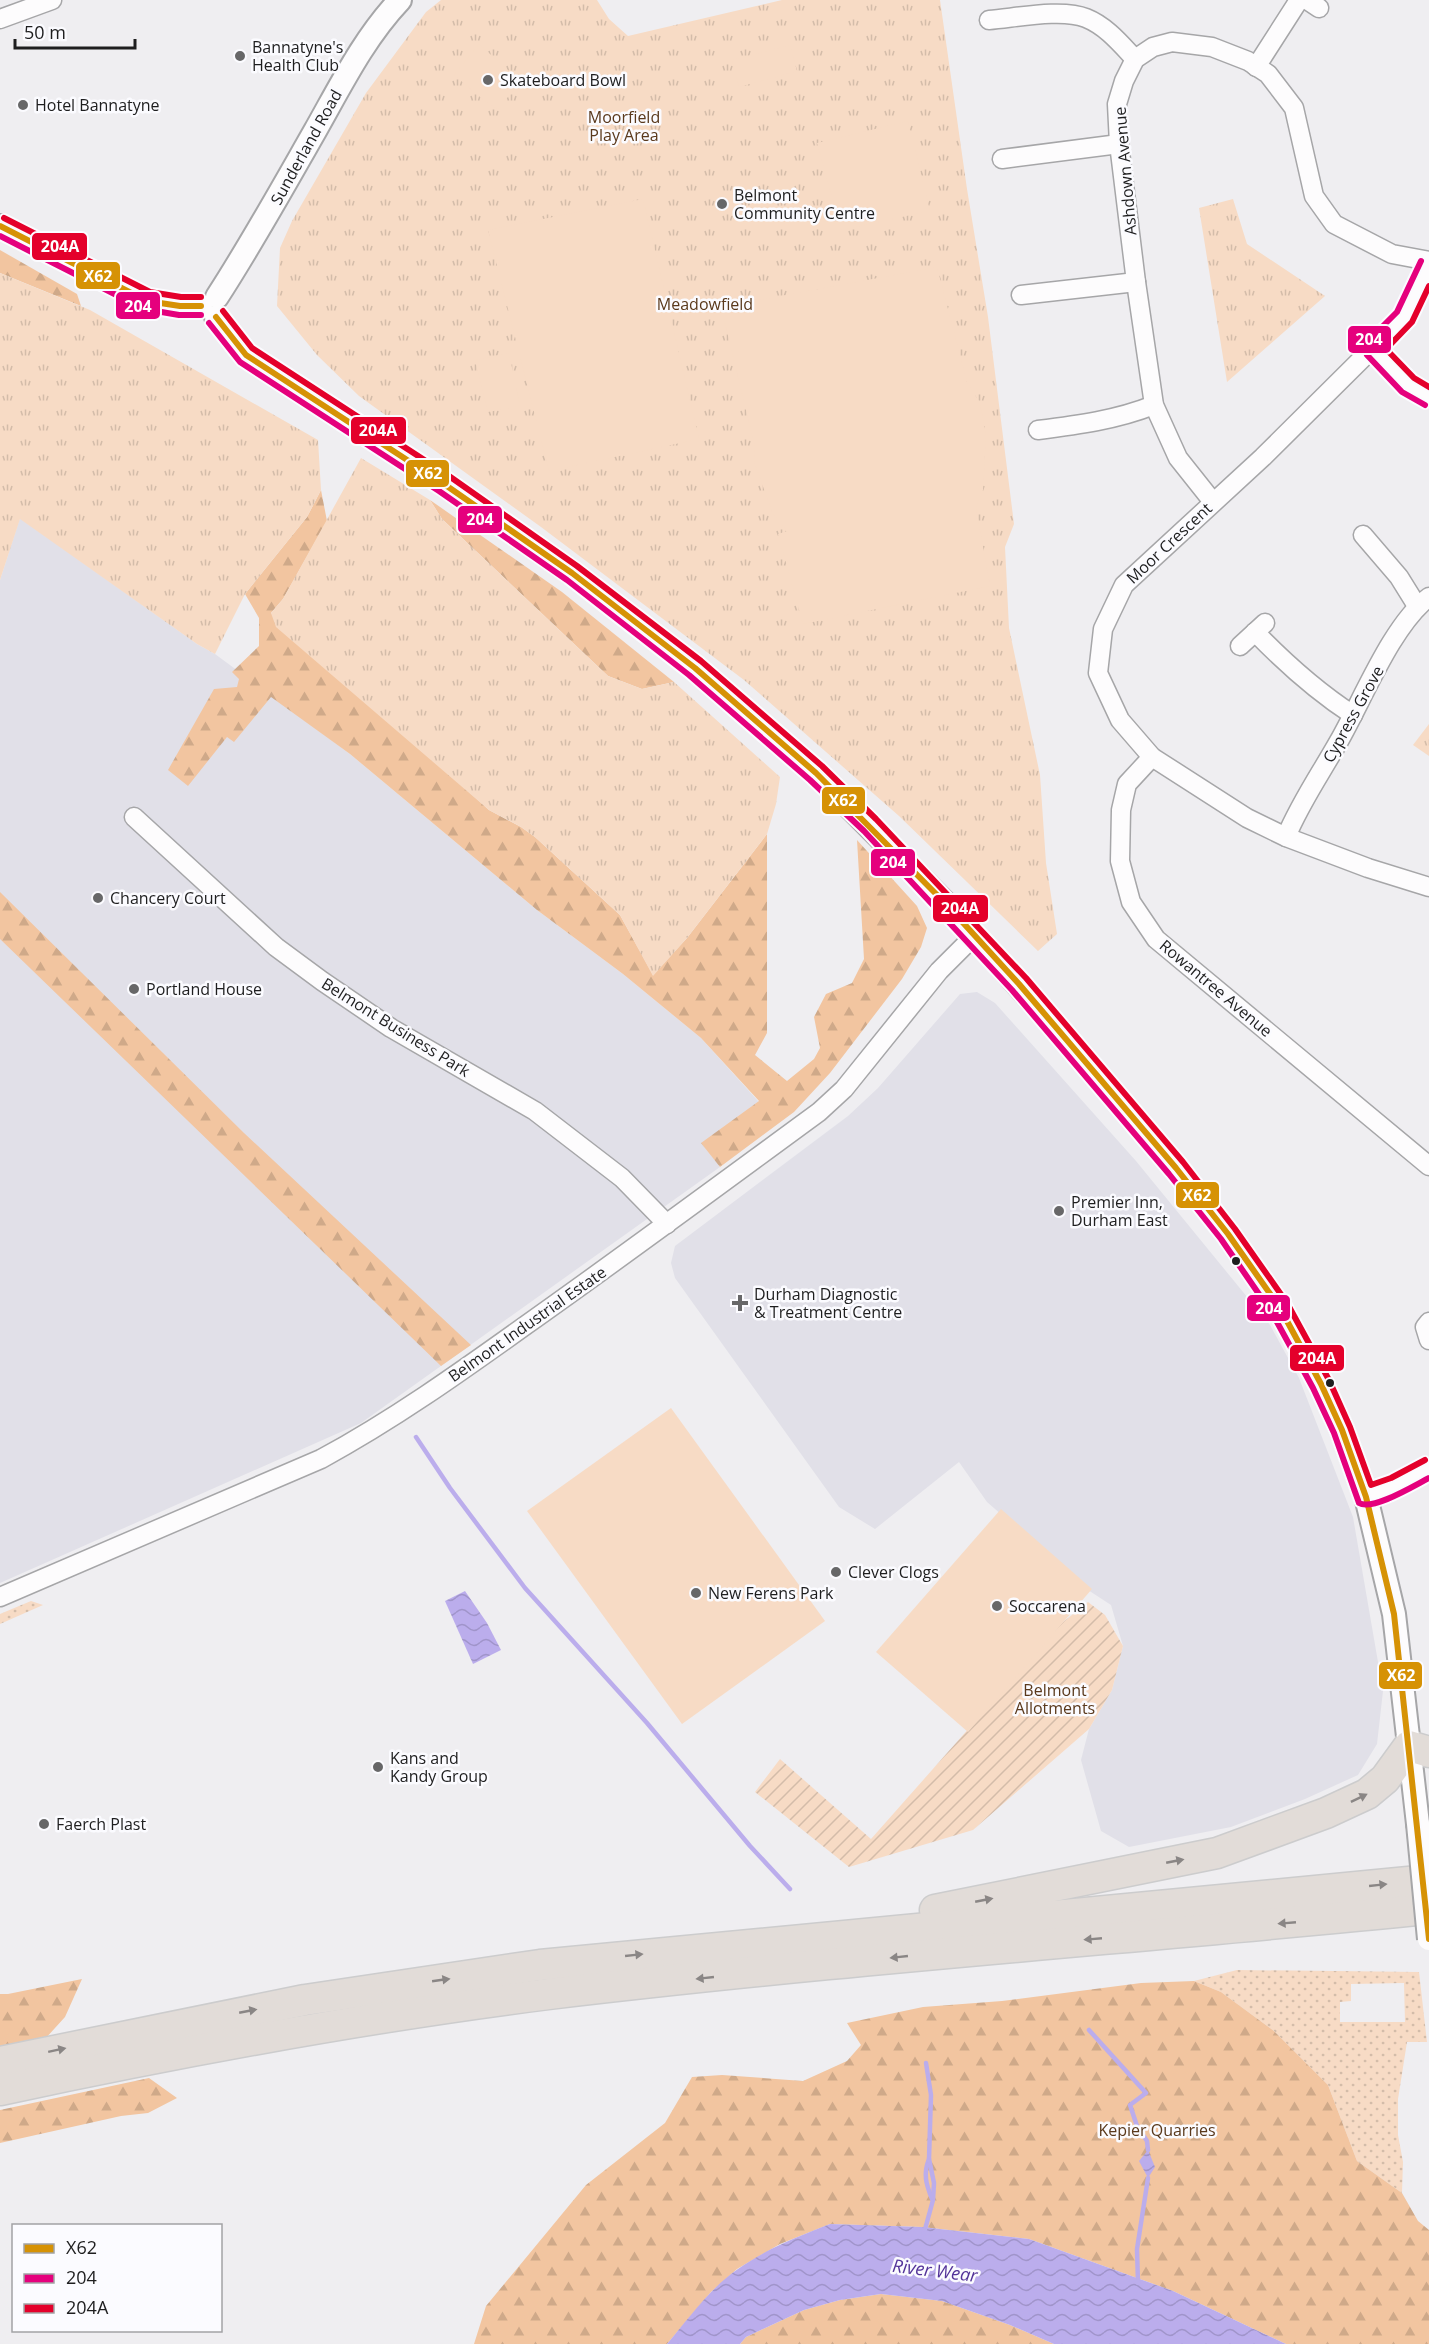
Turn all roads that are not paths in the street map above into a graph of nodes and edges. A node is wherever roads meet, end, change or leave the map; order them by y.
1 (52, 0) edge
2 (400, 0) edge
3 (1299, 0) edge
4 (0, 19) edge
5 (989, 20) dead end
6 (1135, 58) junction
7 (1256, 67) junction
8 (1119, 144) junction
9 (1002, 159) dead end
10 (0, 226) edge
11 (1429, 263) edge
12 (1136, 282) junction
13 (1021, 295) dead end
14 (212, 307) junction
15 (1373, 349) junction
16 (1429, 398) edge
17 (1154, 405) junction
18 (1038, 430) dead end
19 (1213, 502) junction
20 (1363, 535) dead end
21 (1423, 602) edge
22 (1240, 646) dead end
23 (1353, 715) junction
24 (1152, 757) junction
25 (134, 817) dead end
26 (1286, 837) junction
27 (1429, 887) edge
28 (974, 936) junction
29 (1429, 1166) edge
30 (667, 1224) junction
31 (1429, 1322) edge
32 (1429, 1340) edge
33 (1429, 1468) edge
34 (1366, 1497) junction
35 (0, 1597) edge
36 (1419, 1749) edge
37 (1429, 1880) edge
38 (1429, 1909) edge
39 (1332, 1919) junction
40 (1429, 1925) edge
41 (1429, 1939) edge
42 (719, 1947) junction
43 (0, 2062) edge
44 (0, 2090) edge

1 - 4 street
2 - 14 street, Sunderland Road
3 - 7 street
5 - 6 street
6 - 7 street
6 - 8 street, Ashdown Avenue
7 - 11 street
8 - 9 street
8 - 12 street, Ashdown Avenue
10 - 14 street
11 - 15 street, Moor Crescent
12 - 13 street
12 - 17 street, Ashdown Avenue
14 - 28 street
15 - 16 street
15 - 19 street, Moor Crescent
17 - 18 street
17 - 19 street, Ashdown Avenue
19 - 24 street, Moor Crescent
20 - 21 street
21 - 23 street, Cypress Grove
22 - 23 street
23 - 26 street, Cypress Grove
24 - 26 street, Moor Crescent
24 - 29 street, Rowantree Avenue
25 - 30 street, Belmont Business Park
26 - 27 street, Moor Crescent
28 - 30 street, Belmont Industrial Estate
28 - 34 street
30 - 35 street, Belmont Industrial Estate
31 - 32 street
33 - 34 street
34 - 36 street
36 - 41 street, bridge
42 -> 36 highway
42 -> 37 highway
38 - 39 highway
39 - 40 highway
39 -> 44 highway
43 -> 42 highway

